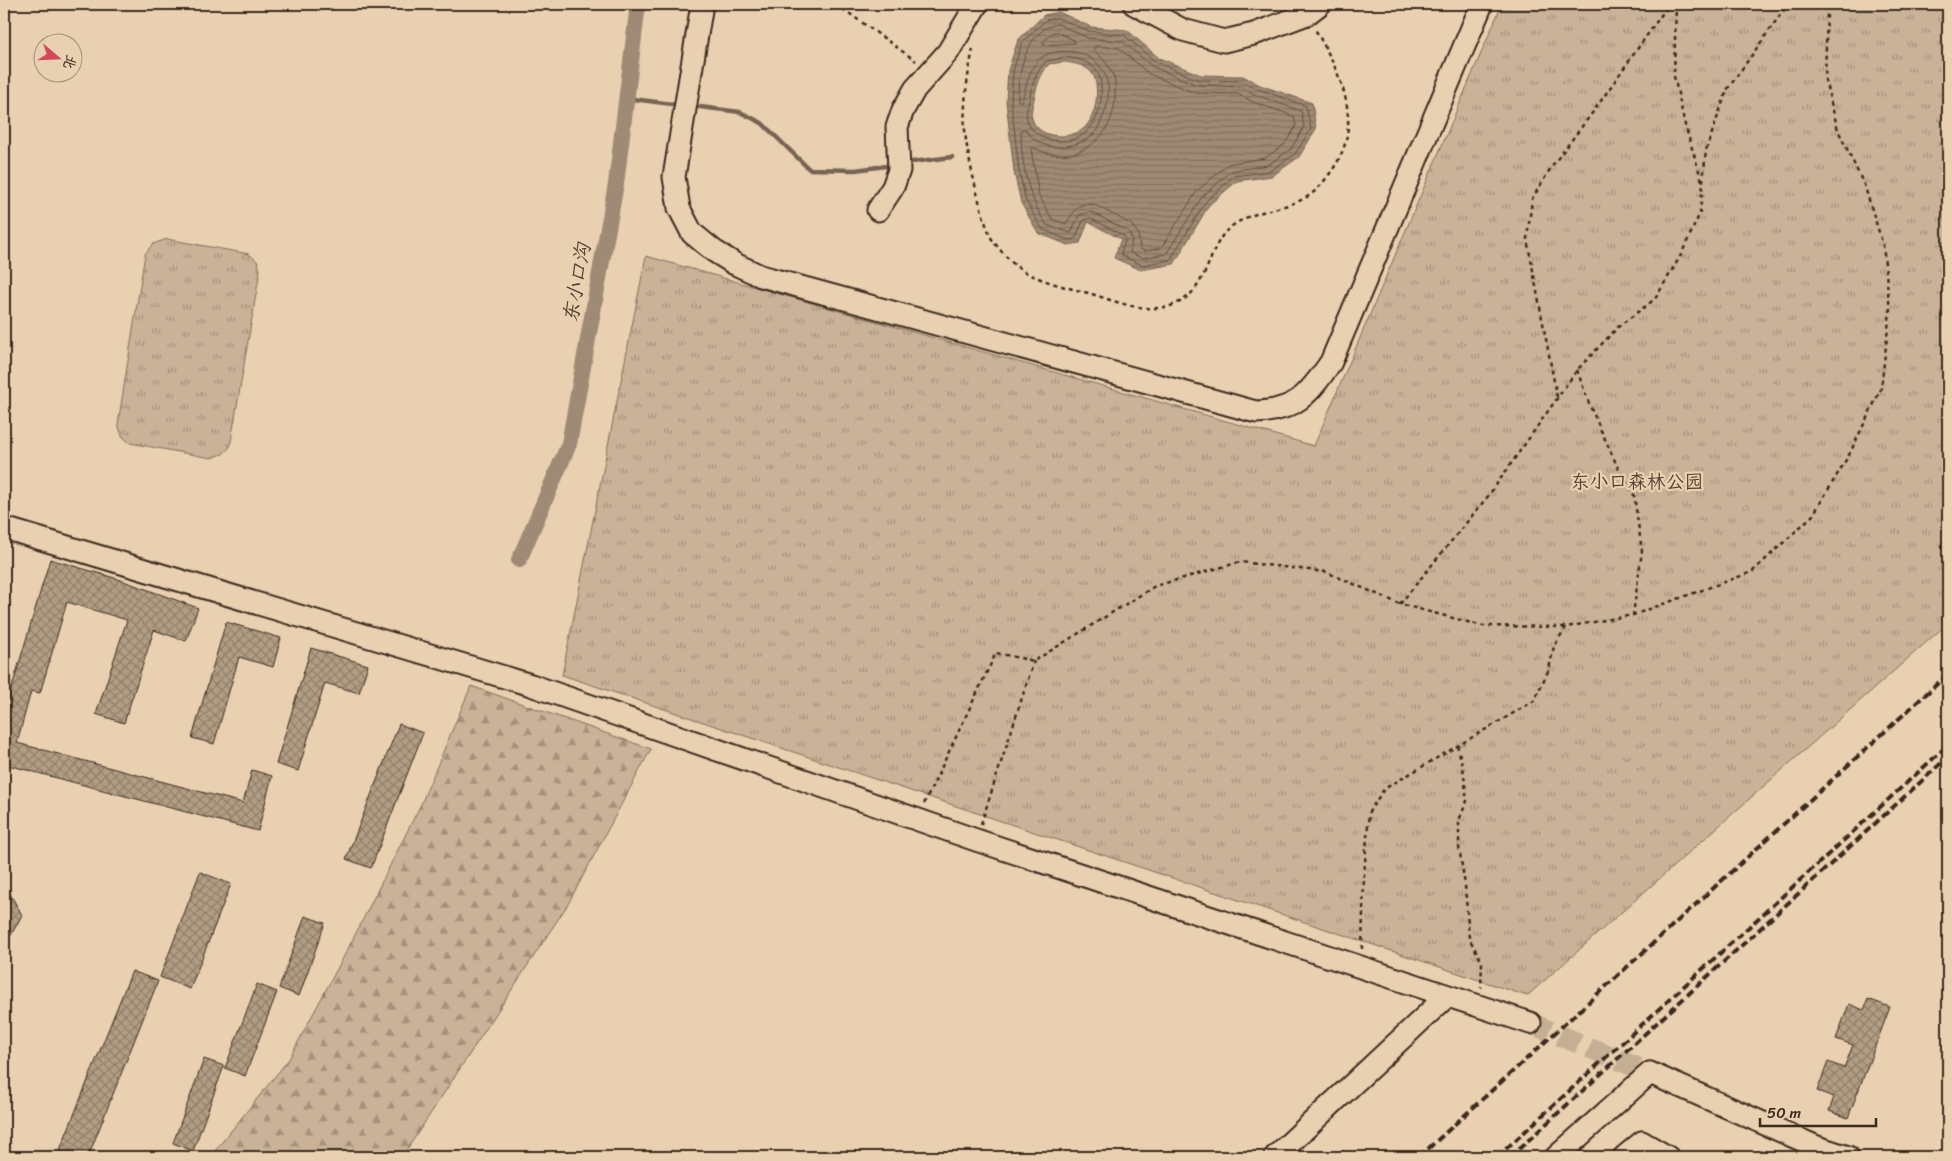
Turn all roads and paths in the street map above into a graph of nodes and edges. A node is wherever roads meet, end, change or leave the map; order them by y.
1 (702, 4) edge
2 (836, 4) edge
3 (977, 4) edge
4 (1134, 4) edge
5 (1482, 4) edge
6 (1669, 4) edge
7 (1676, 4) edge
8 (1788, 4) edge
9 (1829, 4) edge
10 (1313, 9) edge
11 (973, 48) dead end
12 (930, 71) junction
13 (1703, 184) junction
14 (878, 210) dead end
15 (1577, 370) junction
16 (1558, 399) junction
17 (4, 528) edge
18 (1400, 604) junction
19 (1633, 615) junction
20 (1566, 627) junction
21 (1034, 661) junction
22 (1457, 744) junction
23 (917, 820) junction
24 (976, 840) junction
25 (1363, 968) junction
26 (1447, 996) junction
27 (1480, 1006) junction
28 (1530, 1023) tunnel mouth
29 (1276, 1157) edge
30 (1556, 1157) edge
31 (1624, 1157) edge
32 (1668, 1157) edge
33 (1848, 1157) edge

1 - 5 street
2 - 12 path
3 - 12 street
4 - 10 street
6 - 16 path
7 - 13 path
8 - 13 path
9 - 19 path
10 - 11 path
12 - 14 street
13 - 15 path
15 - 16 path
15 - 19 path
16 - 18 path
17 - 23 street
18 - 20 path
18 - 21 path
19 - 20 path
20 - 22 path
21 - 23 path
21 - 24 path
22 - 25 path
22 - 27 path
23 - 24 street
24 - 25 street
25 - 26 street
26 - 27 street
26 - 29 street
27 - 28 street
30 - 33 street
31 - 32 street

